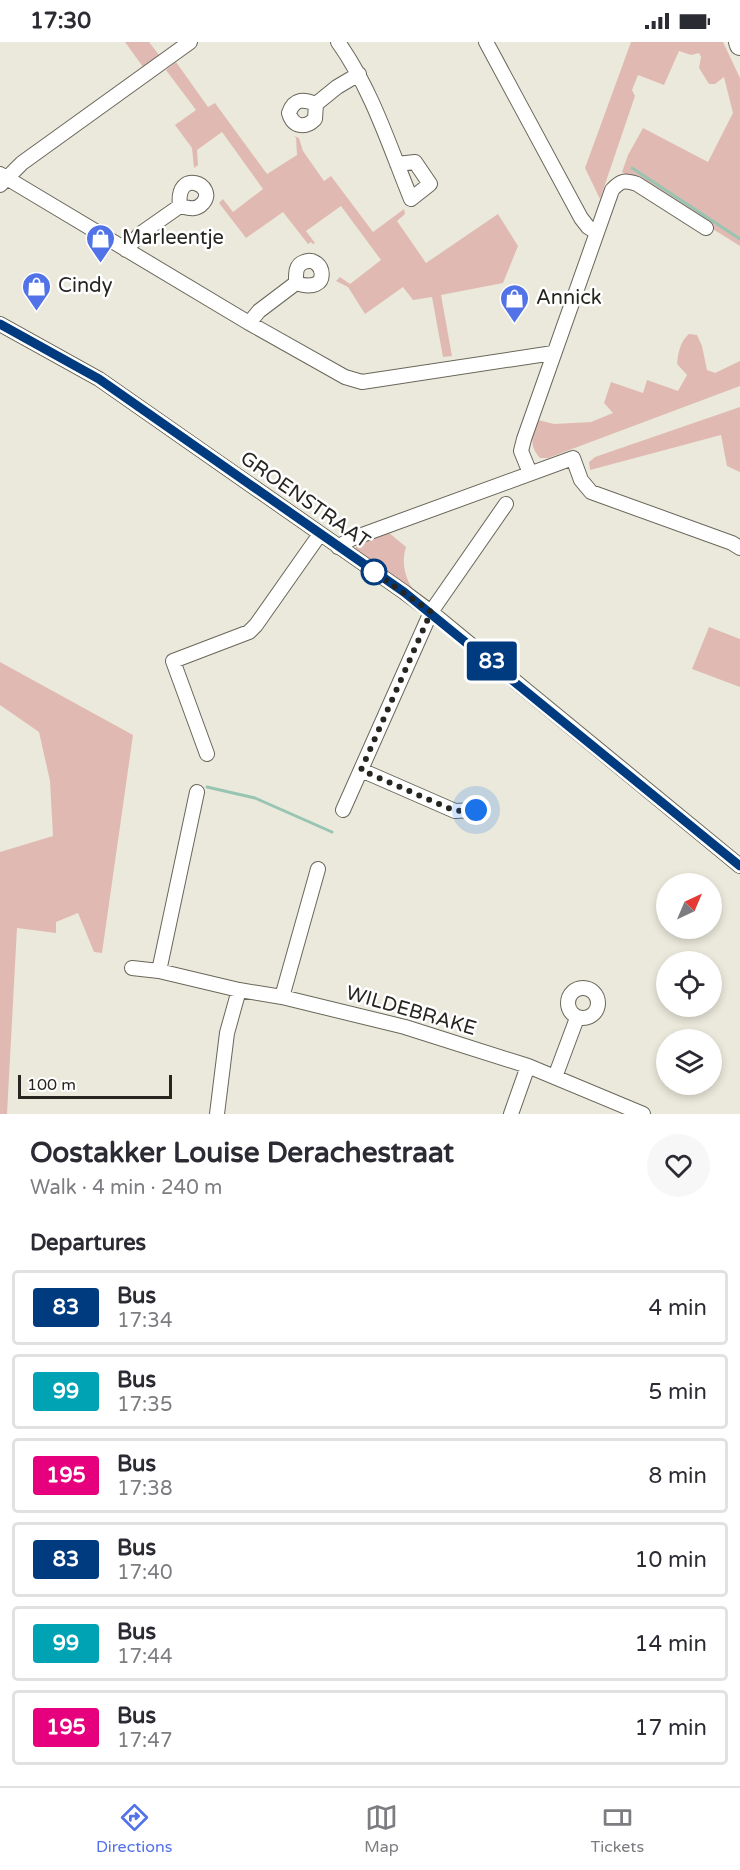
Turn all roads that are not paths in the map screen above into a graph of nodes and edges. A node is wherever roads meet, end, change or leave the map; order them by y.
1 (190, 42) edge
2 (338, 42) edge
3 (486, 42) edge
4 (359, 74) junction
5 (316, 104) dead end
6 (397, 164) dead end
7 (2, 179) edge
8 (180, 206) dead end
9 (705, 228) dead end
10 (596, 232) junction
11 (126, 250) junction
12 (296, 283) dead end
13 (249, 323) junction
14 (0, 324) edge
15 (553, 353) junction
16 (530, 473) junction
17 (506, 504) dead end
18 (320, 534) junction
19 (338, 547) junction
20 (740, 548) edge
21 (431, 612) junction
22 (207, 754) dead end
23 (361, 770) junction
24 (197, 792) dead end
25 (343, 810) dead end
26 (476, 810) dead end
27 (740, 866) edge
28 (318, 869) dead end
29 (132, 968) dead end
30 (159, 971) junction
31 (239, 990) junction
32 (282, 997) junction
33 (577, 1018) dead end
34 (528, 1066) junction
35 (555, 1077) junction
36 (217, 1114) edge
37 (511, 1114) edge
38 (643, 1114) edge

1 - 7 street
2 - 4 street
3 - 10 street
4 - 5 street
4 - 6 street
7 - 11 street
8 - 11 street
9 - 10 street
10 - 15 street
11 - 13 street
12 - 13 street
13 - 15 street
14 - 18 street, GROENSTRAAT
15 - 16 street
16 - 19 street
16 - 20 street
17 - 21 street
18 - 19 street, GROENSTRAAT
18 - 22 street
19 - 21 street, GROENSTRAAT
21 - 23 street
21 - 27 street, GROENSTRAAT
23 - 25 street
23 - 26 street
24 - 30 street
28 - 32 street
29 - 30 street, WILDEBRAKE
30 - 31 street, WILDEBRAKE
31 - 32 street, WILDEBRAKE
31 - 36 street
32 - 34 street, WILDEBRAKE
33 - 35 street
34 - 35 street, WILDEBRAKE
34 - 37 street
35 - 38 street, WILDEBRAKE

